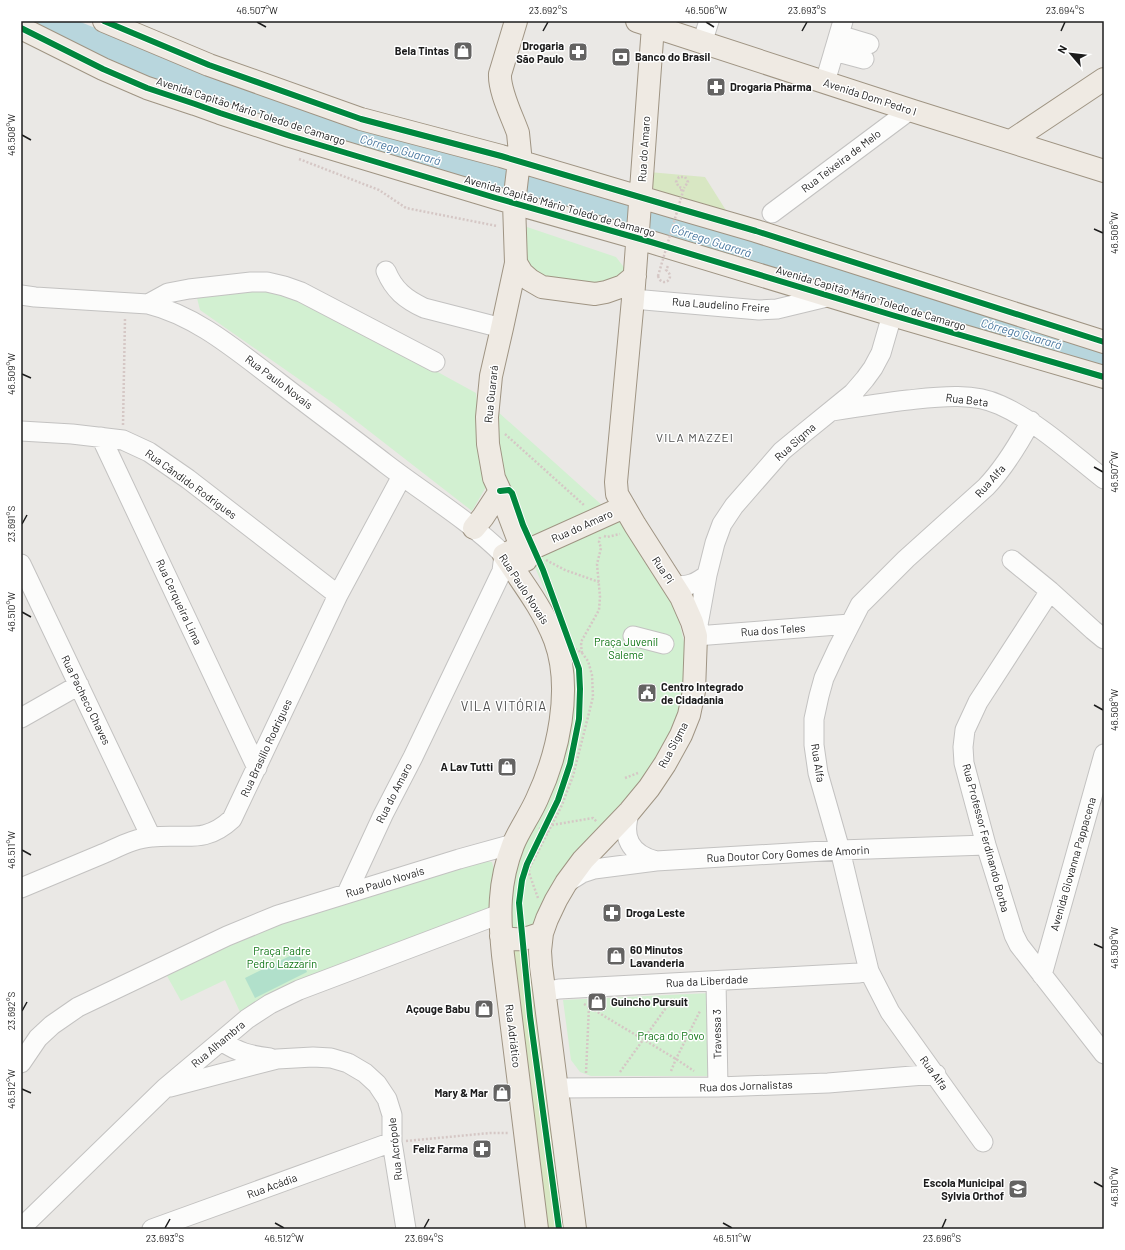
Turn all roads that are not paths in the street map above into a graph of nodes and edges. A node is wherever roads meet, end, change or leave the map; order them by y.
1 (104, 21) edge
2 (516, 21) edge
3 (709, 21) edge
4 (645, 24) edge
5 (21, 28) edge
6 (839, 36) edge
7 (702, 43) junction
8 (867, 52) dead end
9 (1104, 79) edge
10 (825, 82) junction
11 (910, 110) junction
12 (1011, 142) junction
13 (1104, 171) edge
14 (516, 183) junction
15 (772, 213) dead end
16 (639, 219) junction
17 (516, 263) junction
18 (386, 271) dead end
19 (635, 276) junction
20 (21, 295) edge
21 (831, 296) junction
22 (634, 299) junction
23 (148, 304) junction
24 (892, 315) junction
25 (502, 328) junction
26 (1104, 342) edge
27 (435, 362) dead end
28 (1104, 377) edge
29 (831, 411) junction
30 (1030, 422) junction
31 (21, 431) edge
32 (101, 437) junction
33 (402, 476) junction
34 (1104, 479) edge
35 (500, 491) junction
36 (624, 507) junction
37 (474, 528) junction
38 (525, 552) junction
39 (1012, 560) dead end
40 (22, 569) edge
41 (707, 575) junction
42 (674, 586) junction
43 (1050, 591) junction
44 (338, 595) junction
45 (551, 612) joint
46 (850, 624) junction
47 (632, 636) dead end
48 (696, 636) junction
49 (1104, 639) edge
50 (664, 644) dead end
51 (79, 685) junction
52 (21, 718) edge
53 (1104, 754) edge
54 (257, 768) junction
55 (630, 811) junction
56 (151, 836) junction
57 (513, 844) junction
58 (986, 845) junction
59 (840, 850) junction
60 (656, 861) junction
61 (566, 883) junction
62 (21, 888) edge
63 (347, 894) junction
64 (500, 914) junction
65 (460, 929) junction
66 (542, 932) junction
67 (501, 936) junction
68 (869, 971) junction
69 (1042, 975) junction
70 (716, 981) junction
71 (544, 992) junction
72 (221, 1041) junction
73 (1104, 1054) edge
74 (277, 1059) junction
75 (21, 1063) edge
76 (936, 1074) junction
77 (718, 1087) junction
78 (166, 1088) junction
79 (556, 1088) junction
80 (392, 1142) junction
81 (984, 1142) dead end
82 (21, 1228) edge
83 (152, 1229) edge
84 (406, 1229) edge
85 (537, 1229) edge
86 (575, 1229) edge

1 - 14 main road, Avenida Capitão Mário Toledo de Camargo
2 - 14 main road, Rua Guarará
3 - 7 street
4 - 7 main road, Avenida Dom Pedro I
4 - 16 main road, Rua do Amaro
5 - 14 main road, Avenida Capitão Mário Toledo de Camargo
6 - 8 street
6 - 10 street
7 - 10 main road, Avenida Dom Pedro I
9 - 12 main road
10 - 11 main road, Avenida Dom Pedro I
11 - 12 main road, Avenida Dom Pedro I
11 - 15 street, Rua Teixeira de Melo
12 - 13 main road, Avenida Dom Pedro I
14 - 16 main road, Avenida Capitão Mário Toledo de Camargo
14 - 16 main road, Avenida Capitão Mário Toledo de Camargo
14 - 17 main road, Rua Guarará
16 - 19 main road, Rua do Amaro
16 - 21 main road, Avenida Capitão Mário Toledo de Camargo
16 - 26 main road, Avenida Capitão Mário Toledo de Camargo
17 - 19 main road
17 - 25 main road, Rua Guarará
18 - 25 street
19 - 22 main road, Rua do Amaro
20 - 23 street, Rua Paulo Novais
21 - 22 street, Rua Laudelino Freire
21 - 24 main road, Avenida Capitão Mário Toledo de Camargo
22 - 36 main road, Rua do Amaro
23 - 27 street
23 - 33 street, Rua Paulo Novais
24 - 28 main road, Avenida Capitão Mário Toledo de Camargo
24 - 29 street, Rua Sigma
25 - 35 main road, Rua Guarará
29 - 30 street, Rua Beta
29 - 41 street, Rua Sigma
30 - 34 street, Rua Beta
30 - 46 street, Rua Alfa
31 - 32 street, Rua Cândido Rodrigues
32 - 44 street, Rua Cândido Rodrigues
32 - 54 street, Rua Cerqueira Lima
33 - 37 street, Rua Paulo Novais
33 - 44 street, Rua Brasílio Rodrigues
35 - 37 main road
35 - 38 main road, Rua Guarará
36 - 38 main road, Rua do Amaro
36 - 42 main road, Rua Pi
37 - 38 street, Rua Paulo Novais
38 - 45 main road, Rua Guarará
38 - 63 street, Rua do Amaro
39 - 43 street
40 - 51 street, Rua Pacheco Chaves
41 - 42 street
41 - 48 street, Rua Sigma
42 - 48 main road, Rua Pi
43 - 49 street
43 - 58 street, Rua Professor Ferdinando Borba
44 - 54 street, Rua Brasílio Rodrigues
45 - 57 main road, Rua Paulo Novais
46 - 48 street, Rua dos Teles
46 - 59 street, Rua Alfa
47 - 50 street
48 - 55 main road, Rua Sigma
51 - 52 street
51 - 56 street, Rua Pacheco Chaves
53 - 69 street, Avenida Giovanna Pappacena
54 - 56 street, Rua Brasílio Rodrigues
55 - 60 street, Rua Doutor Cory Gomes de Amorin
55 - 61 main road, Rua Sigma
56 - 62 street, Rua Brasílio Rodrigues
57 - 63 street, Rua Paulo Novais
57 - 64 main road, Rua Adriático
58 - 59 street, Rua Doutor Cory Gomes de Amorin
58 - 69 street, Rua Professor Ferdinando Borba
59 - 60 street, Rua Doutor Cory Gomes de Amorin
59 - 68 street, Rua Alfa
60 - 61 street
61 - 66 main road
63 - 75 street, Rua Paulo Novais
64 - 65 street, Rua Alhambra
64 - 67 main road, Rua Adriático
65 - 67 street, Rua Alhambra
65 - 72 street, Rua Alhambra
66 - 67 main road
66 - 71 main road
67 - 85 main road, Rua Adriático
68 - 70 street, Rua da Liberdade
68 - 76 street, Rua Alfa
69 - 73 street, Rua Professor Ferdinando Borba
70 - 71 street, Rua da Liberdade
70 - 77 street, Travessa 3
71 - 79 main road
72 - 74 street, Rua Acrópole
72 - 78 street, Rua Alhambra
74 - 78 street, Rua Acrópole
74 - 80 street, Rua Acrópole
76 - 77 street, Rua dos Jornalistas
76 - 81 street, Rua Alfa
77 - 79 street, Rua dos Jornalistas
78 - 82 street, Rua Alhambra
79 - 86 main road
80 - 83 street, Rua Acádia
80 - 84 street, Rua Acrópole

